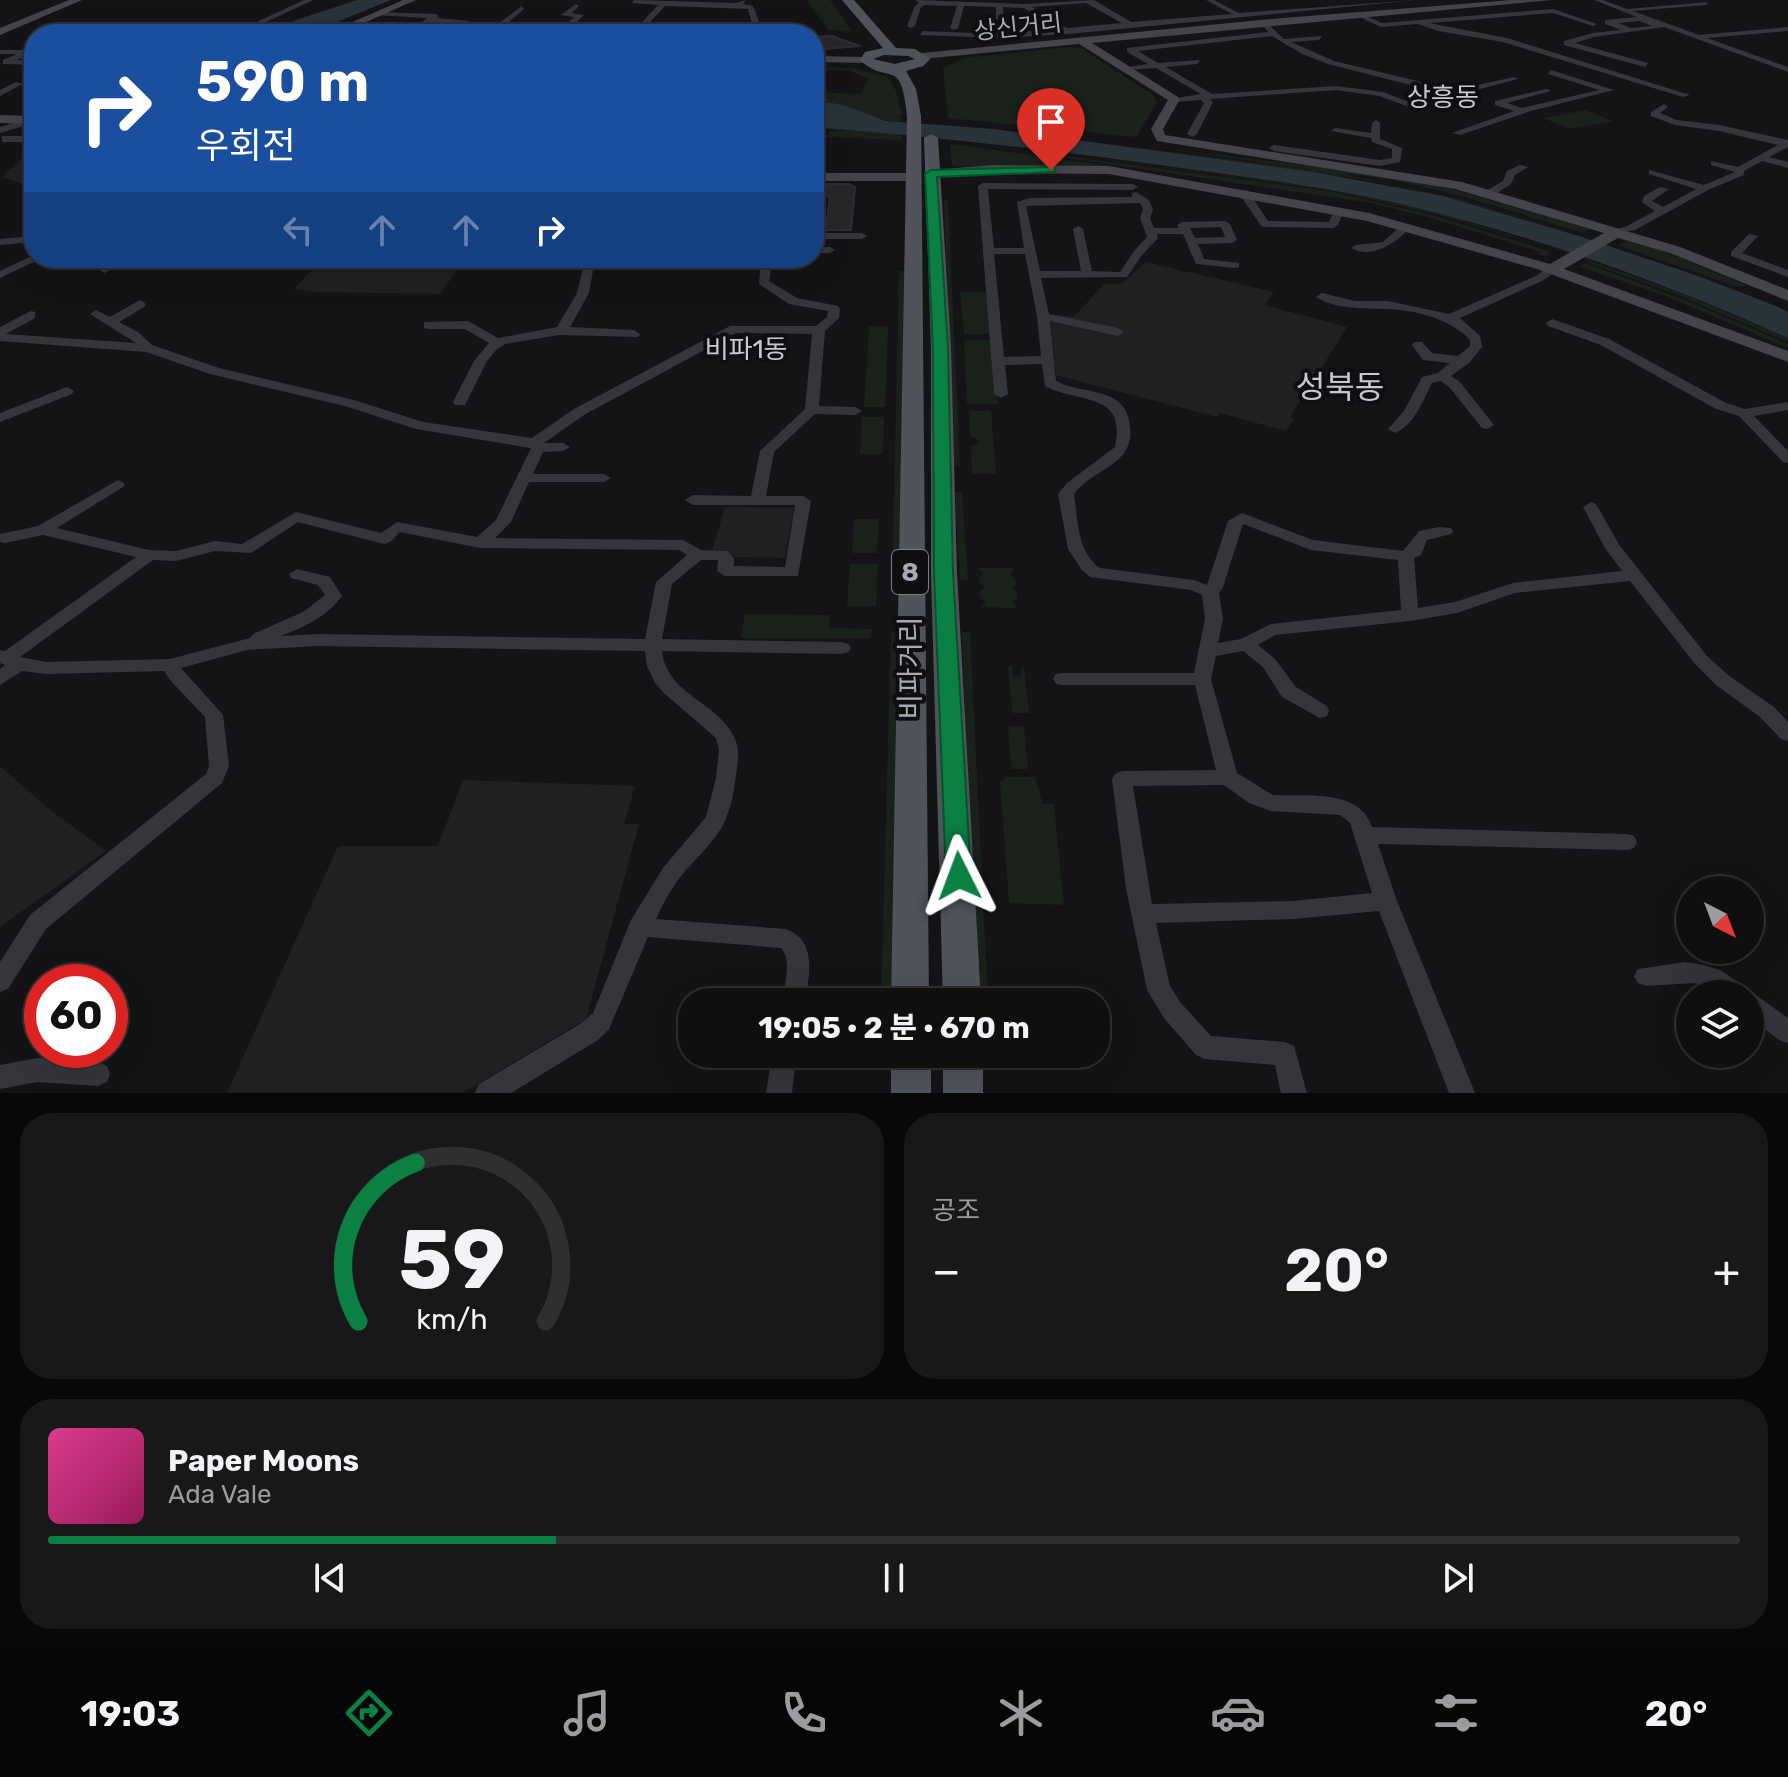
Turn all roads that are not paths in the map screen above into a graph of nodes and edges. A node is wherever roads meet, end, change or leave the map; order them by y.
1 (77, 0) edge
2 (310, 0) edge
3 (411, 0) edge
4 (637, 0) edge
5 (848, 0) edge
6 (1088, 0) edge
7 (1209, 0) edge
8 (1322, 0) edge
9 (1345, 0) edge
10 (1414, 0) edge
11 (1547, 0) edge
12 (1597, 0) edge
13 (1391, 1) edge
14 (921, 2) edge
15 (943, 2) edge
16 (983, 2) edge
17 (669, 3) edge
18 (740, 3) edge
19 (1666, 3) edge
20 (1706, 3) dead end
21 (961, 4) junction
22 (697, 5) junction
23 (999, 5) junction
24 (1274, 5) dead end
25 (576, 6) dead end
26 (1025, 6) junction
27 (1335, 6) junction
28 (522, 8) dead end
29 (1357, 10) junction
30 (1625, 10) junction
31 (1285, 11) junction
32 (690, 13) dead end
33 (377, 14) junction
34 (1238, 15) junction
35 (435, 16) junction
36 (465, 21) dead end
37 (1419, 22) junction
38 (1259, 23) junction
39 (257, 24) edge
40 (354, 24) edge
41 (423, 24) edge
42 (517, 24) edge
43 (570, 24) edge
44 (646, 24) edge
45 (756, 24) edge
46 (1130, 24) junction
47 (1593, 24) dead end
48 (911, 26) dead end
49 (954, 28) dead end
50 (1788, 29) edge
51 (1067, 30) junction
52 (1629, 30) junction
53 (923, 33) dead end
54 (0, 34) edge
55 (1271, 34) junction
56 (1000, 36) junction
57 (1698, 37) junction
58 (23, 38) dead end
59 (1319, 38) dead end
60 (1082, 41) junction
61 (1280, 42) junction
62 (1623, 48) dead end
63 (892, 51) junction
64 (0, 52) edge
65 (24, 52) edge
66 (1605, 54) junction
67 (24, 55) edge
68 (824, 59) edge
69 (866, 60) junction
70 (919, 61) junction
71 (1572, 61) junction
72 (1197, 62) dead end
73 (24, 63) edge
74 (1155, 65) junction
75 (1645, 65) dead end
76 (894, 68) junction
77 (1125, 68) junction
78 (1788, 70) edge
79 (1627, 78) junction
80 (1514, 79) dead end
81 (19, 84) dead end
82 (1424, 84) junction
83 (1595, 85) junction
84 (1547, 91) dead end
85 (0, 93) edge
86 (1455, 93) junction
87 (1380, 94) junction
88 (1205, 95) junction
89 (1686, 95) dead end
90 (1466, 96) dead end
91 (1174, 99) junction
92 (1418, 107) dead end
93 (1664, 107) dead end
94 (1522, 111) junction
95 (0, 119) edge
96 (24, 120) edge
97 (1376, 123) dead end
98 (1685, 123) junction
99 (24, 125) edge
100 (924, 125) junction
101 (1708, 126) junction
102 (1335, 131) dead end
103 (1665, 132) dead end
104 (1457, 133) dead end
105 (1695, 133) dead end
106 (1192, 134) dead end
107 (1, 136) edge
108 (1375, 136) junction
109 (24, 138) edge
110 (1787, 144) edge
111 (1274, 148) dead end
112 (1308, 157) junction
113 (1760, 158) junction
114 (1714, 163) dead end
115 (1788, 165) edge
116 (1523, 167) dead end
117 (1739, 170) junction
118 (1652, 172) dead end
119 (922, 176) junction
120 (824, 177) edge
121 (1135, 188) junction
122 (1704, 188) junction
123 (1664, 189) dead end
124 (1244, 193) junction
125 (1490, 193) junction
126 (1339, 210) junction
127 (1663, 211) junction
128 (1407, 226) junction
129 (1078, 229) dead end
130 (1150, 231) junction
131 (1611, 234) junction
132 (824, 236) edge
133 (862, 236) dead end
134 (1753, 236) dead end
135 (24, 240) edge
136 (0, 242) edge
137 (1356, 248) dead end
138 (824, 250) edge
139 (830, 250) dead end
140 (989, 251) junction
141 (1028, 251) junction
142 (24, 263) edge
143 (1235, 265) dead end
144 (1558, 266) junction
145 (589, 268) edge
146 (765, 268) edge
147 (1774, 269) junction
148 (1033, 274) junction
149 (1788, 274) edge
150 (0, 275) edge
151 (1087, 275) junction
152 (1755, 282) junction
153 (1788, 296) edge
154 (1322, 297) dead end
155 (140, 304) dead end
156 (804, 304) junction
157 (96, 314) dead end
158 (31, 315) dead end
159 (1043, 316) junction
160 (1450, 318) junction
161 (111, 321) junction
162 (1552, 323) dead end
163 (428, 325) dead end
164 (562, 330) junction
165 (819, 330) junction
166 (800, 331) junction
167 (1118, 332) dead end
168 (0, 334) edge
169 (634, 334) dead end
170 (497, 343) junction
171 (1418, 345) dead end
172 (148, 348) junction
173 (1788, 357) edge
174 (1048, 360) junction
175 (1464, 360) junction
176 (998, 361) junction
177 (1443, 376) junction
178 (67, 391) dead end
179 (1001, 394) dead end
180 (460, 402) dead end
181 (1788, 406) edge
182 (812, 410) junction
183 (855, 411) dead end
184 (1744, 413) junction
185 (0, 418) edge
186 (1487, 425) dead end
187 (1395, 429) dead end
188 (536, 446) junction
189 (563, 447) dead end
190 (1788, 459) edge
191 (523, 478) junction
192 (604, 478) dead end
193 (118, 484) dead end
194 (693, 500) dead end
195 (758, 500) junction
196 (1591, 507) dead end
197 (43, 530) junction
198 (1445, 531) dead end
199 (2, 539) edge
200 (480, 543) junction
201 (149, 555) junction
202 (697, 555) junction
203 (1406, 556) junction
204 (297, 574) dead end
205 (1633, 575) junction
206 (1210, 592) junction
207 (1410, 615) junction
208 (247, 644) junction
209 (1246, 644) junction
210 (654, 645) junction
211 (842, 648) dead end
212 (1207, 651) junction
213 (8, 660) edge
214 (170, 665) junction
215 (0, 679) edge
216 (1062, 679) dead end
217 (1202, 679) junction
218 (1320, 711) dead end
219 (1788, 734) edge
220 (1228, 777) junction
221 (1365, 835) junction
222 (1627, 842) dead end
223 (1386, 901) junction
224 (1142, 914) junction
225 (639, 927) junction
226 (1646, 976) dead end
227 (1719, 980) edge
228 (0, 982) edge
229 (795, 988) edge
230 (910, 988) edge
231 (961, 988) edge
232 (1764, 1014) edge
233 (1788, 1032) edge
234 (782, 1068) edge
235 (911, 1068) edge
236 (963, 1068) edge
237 (98, 1074) dead end
238 (0, 1077) edge
239 (488, 1093) edge
240 (779, 1093) edge
241 (911, 1093) edge
242 (963, 1093) edge
243 (1294, 1093) edge
244 (1462, 1093) edge

1 - 54 street
2 - 39 street
3 - 33 street
4 - 17 street
5 - 63 main road
6 - 26 street
6 - 46 street
7 - 34 street
8 - 27 street
9 - 29 street
10 - 13 street
11 - 29 street, 상신거리
12 - 30 street
13 - 29 street
14 - 15 street
14 - 48 street
15 - 21 street
16 - 21 street
16 - 23 street
17 - 22 street
17 - 44 street
18 - 22 street
18 - 45 street
19 - 20 street
19 - 30 street
21 - 49 street
22 - 32 street
23 - 26 street
23 - 56 street
24 - 31 street
25 - 43 street
26 - 51 street
27 - 29 street
27 - 31 street
28 - 42 street
29 - 37 street
29 - 38 street, 상신거리
30 - 57 street
31 - 34 street
33 - 35 street
33 - 40 street
34 - 46 street
35 - 36 street
35 - 41 street
37 - 47 street
37 - 71 street
38 - 55 street
38 - 60 street, 상신거리
46 - 51 street
50 - 57 street
51 - 56 street
51 - 60 street
52 - 52 street
52 - 66 street
53 - 56 street
54 - 58 street
55 - 61 street
55 - 74 street
57 - 78 street
59 - 61 street
60 - 70 street, 상신거리
60 - 77 street
61 - 82 street
62 - 66 street
63 - 69 main road
63 - 70 main road
64 - 65 street
66 - 71 street
66 - 75 street
67 - 73 street
68 - 69 street
69 - 76 main road
70 - 76 main road
70 - 100 main road, 비파거리 / 8
71 - 79 street
71 - 83 street
72 - 74 street
74 - 77 street
74 - 88 street
76 - 100 main road, 비파거리 / 8
77 - 91 street
79 - 83 street
79 - 89 street
80 - 86 street
81 - 85 street
82 - 86 street
82 - 87 street
83 - 94 street
84 - 94 street
86 - 90 street
87 - 88 street
87 - 92 street
88 - 91 street
88 - 106 street
91 - 112 street
93 - 98 street
94 - 104 street
95 - 96 street
97 - 108 street
98 - 101 street
98 - 103 street
99 - 107 street
100 - 119 main road, 비파거리 / 8
101 - 105 street
101 - 110 street
102 - 108 street
107 - 109 street
108 - 112 street
110 - 113 street
111 - 112 street
112 - 125 street
113 - 115 street
113 - 117 street
114 - 117 street
116 - 125 street
117 - 122 street
118 - 122 street
119 - 120 street
119 - 121 street
119 - 230 main road, 비파거리 / 8
119 - 231 main road, 비파거리 / 8
121 - 124 street
121 - 130 street
121 - 140 street
121 - 141 street
122 - 127 street
123 - 127 street
124 - 126 street
124 - 126 street
125 - 131 street
126 - 128 street
127 - 131 street
128 - 137 street
128 - 144 street
129 - 151 street
130 - 143 street
130 - 151 street
131 - 144 street
131 - 152 street
132 - 133 street
134 - 147 street
135 - 136 street
138 - 139 street
140 - 141 street
140 - 176 street
141 - 148 street
142 - 150 street
144 - 160 street
144 - 173 street
145 - 164 street
146 - 156 street
147 - 149 street
147 - 152 street
148 - 151 street
148 - 159 street
152 - 153 street
154 - 160 street
155 - 161 street
156 - 165 street
156 - 166 street
157 - 161 street
158 - 168 street
159 - 167 street
159 - 174 street
160 - 175 street
161 - 172 street
162 - 184 street
163 - 170 street
164 - 169 street
164 - 170 street
165 - 166 street
165 - 182 street
166 - 188 street
168 - 172 street
170 - 180 street
171 - 175 street
172 - 188 street
174 - 176 street
174 - 206 street
175 - 177 street
176 - 179 street
177 - 186 street
177 - 187 street
178 - 185 street
181 - 184 street
182 - 183 street
182 - 195 street
184 - 190 street
188 - 189 street
188 - 191 street
191 - 192 street
191 - 200 street
193 - 197 street
194 - 195 street
195 - 202 street
196 - 205 street
197 - 199 street
197 - 201 street
198 - 203 street
200 - 201 street
200 - 202 street
201 - 213 street
202 - 210 street
203 - 206 street
203 - 207 street
204 - 208 street
205 - 207 street
205 - 219 street
206 - 212 street
207 - 209 street
208 - 210 street
208 - 214 street
209 - 212 street
209 - 218 street
210 - 211 street
210 - 225 street
212 - 217 street
213 - 214 street
213 - 215 street
214 - 228 street
216 - 217 street
217 - 220 street
220 - 221 street
220 - 224 street
221 - 222 street
221 - 223 street
223 - 224 street
223 - 244 street
224 - 243 street
225 - 229 street
225 - 239 street
226 - 227 street
232 - 233 street
234 - 240 street
235 - 241 main road
236 - 242 main road
237 - 238 street

